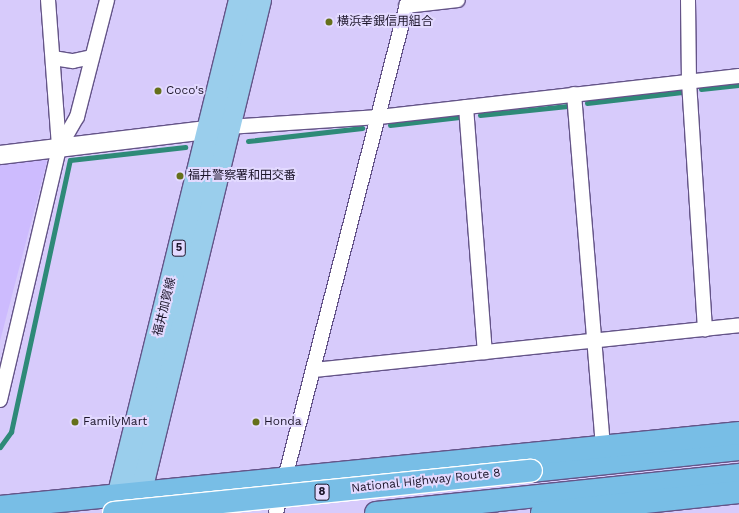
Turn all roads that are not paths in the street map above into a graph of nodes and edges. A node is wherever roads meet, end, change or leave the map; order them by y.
1 (48, 0) edge
2 (107, 0) edge
3 (240, 0) edge
4 (260, 0) edge
5 (458, 0) edge
6 (688, 0) edge
7 (407, 3) edge
8 (53, 58) junction
9 (92, 58) junction
10 (739, 76) edge
11 (689, 82) junction
12 (574, 94) junction
13 (466, 107) junction
14 (379, 117) junction
15 (218, 128) junction
16 (59, 148) junction
17 (0, 155) edge
18 (739, 325) edge
19 (705, 329) junction
20 (594, 341) junction
21 (485, 352) junction
22 (314, 370) junction
23 (0, 400) edge
24 (739, 433) edge
25 (603, 446) junction
26 (739, 449) edge
27 (739, 475) edge
28 (286, 477) junction
29 (739, 492) edge
30 (137, 504) edge
31 (538, 505) edge
32 (0, 507) edge
33 (115, 508) edge
34 (276, 513) edge
35 (376, 513) edge

1 - 8 street
2 - 9 street
3 - 15 main road, 福井加賀線 / 5
4 - 15 main road, 福井加賀線 / 5
5 - 7 street
6 - 11 street
7 - 14 street
8 - 9 street
8 - 16 street
9 - 16 street
10 - 11 street
11 - 12 street
11 - 19 street
12 - 13 street
12 - 20 street
13 - 14 street
13 - 21 street
14 - 15 street
14 - 22 street
15 - 16 street
15 - 30 main road, 福井加賀線 / 5
15 - 33 main road, 福井加賀線 / 5
16 - 17 street
16 - 23 street
18 - 19 street
19 - 20 street
20 - 21 street
20 - 25 street
21 - 22 street
22 - 28 street
24 - 25 highway
25 - 28 highway
26 - 33 highway, National Highway Route 8 / 8, bridge
27 - 31 highway
28 - 30 highway
28 - 34 street
29 - 31 highway
30 - 33 highway
31 - 35 highway
32 - 33 highway

